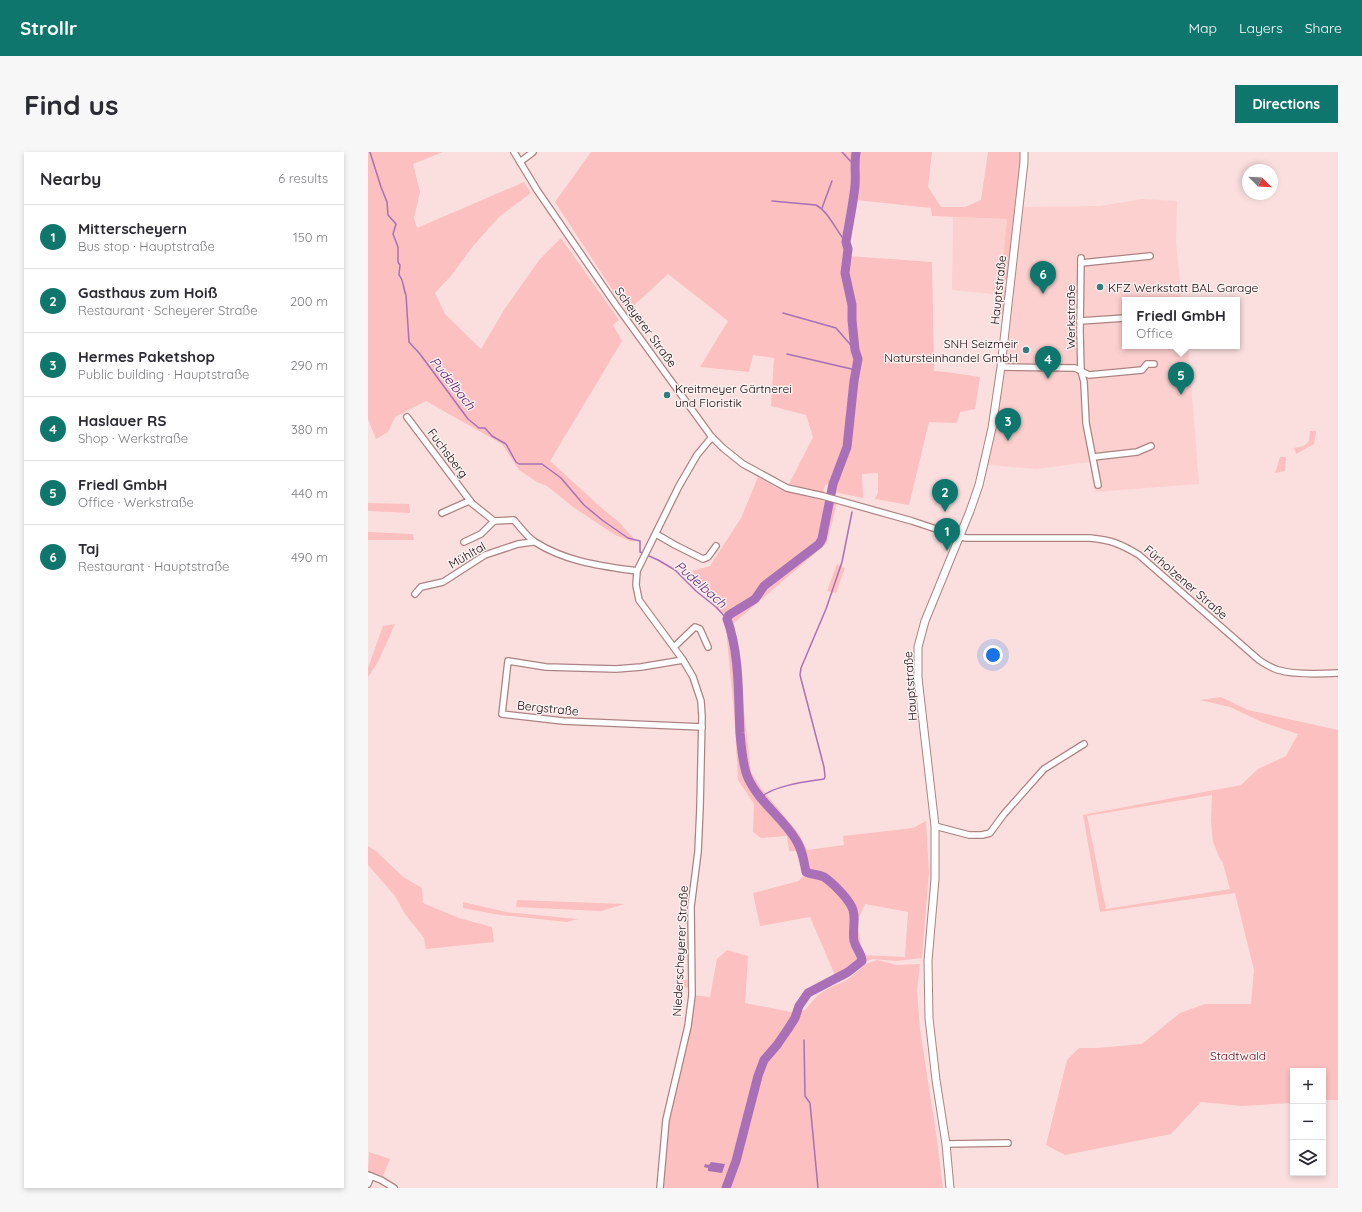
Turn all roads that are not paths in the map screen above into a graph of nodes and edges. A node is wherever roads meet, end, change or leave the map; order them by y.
1 (514, 152) edge
2 (532, 152) edge
3 (1024, 152) edge
4 (520, 162) junction
5 (1150, 256) dead end
6 (1122, 318) edge
7 (1080, 321) junction
8 (1154, 364) dead end
9 (1001, 367) junction
10 (1081, 371) junction
11 (407, 417) dead end
12 (712, 437) junction
13 (1151, 446) dead end
14 (1093, 457) junction
15 (1098, 485) dead end
16 (471, 502) junction
17 (442, 513) dead end
18 (494, 521) junction
19 (656, 534) junction
20 (960, 537) junction
21 (464, 542) dead end
22 (534, 542) junction
23 (716, 546) dead end
24 (637, 571) junction
25 (415, 594) dead end
26 (674, 646) junction
27 (708, 647) dead end
28 (683, 660) junction
29 (1338, 673) edge
30 (702, 727) junction
31 (1084, 744) dead end
32 (935, 826) junction
33 (1008, 1143) dead end
34 (946, 1144) junction
35 (369, 1175) edge
36 (368, 1184) edge
37 (394, 1188) edge
38 (660, 1188) edge
39 (950, 1188) edge

1 - 4 street, Scheyerer Straße
2 - 4 street
3 - 9 main road, Hauptstraße
4 - 12 street, Scheyerer Straße
5 - 7 street, Werkstraße
6 - 7 street
7 - 10 street, Werkstraße
8 - 10 street
9 - 10 street
9 - 20 main road, Hauptstraße
10 - 14 street, Werkstraße
11 - 16 street, Fuchsberg
12 - 19 street, Niederscheyerer Straße
12 - 20 street, Scheyerer Straße
13 - 14 street
14 - 15 street, Werkstraße
16 - 17 street
16 - 18 street, Fuchsberg
18 - 21 street
18 - 22 street
19 - 23 street
19 - 24 street, Niederscheyerer Straße
20 - 29 street, Fürholzener Straße
20 - 32 main road, Hauptstraße
22 - 24 street
22 - 25 street, Mühltal
24 - 26 street, Niederscheyerer Straße
26 - 27 street
26 - 28 street, Niederscheyerer Straße
28 - 30 street, Niederscheyerer Straße
28 - 30 street, Bergstraße
30 - 38 street, Niederscheyerer Straße
31 - 32 street
32 - 34 main road, Hauptstraße
33 - 34 street
34 - 39 main road, Hauptstraße
35 - 36 street
35 - 37 street

